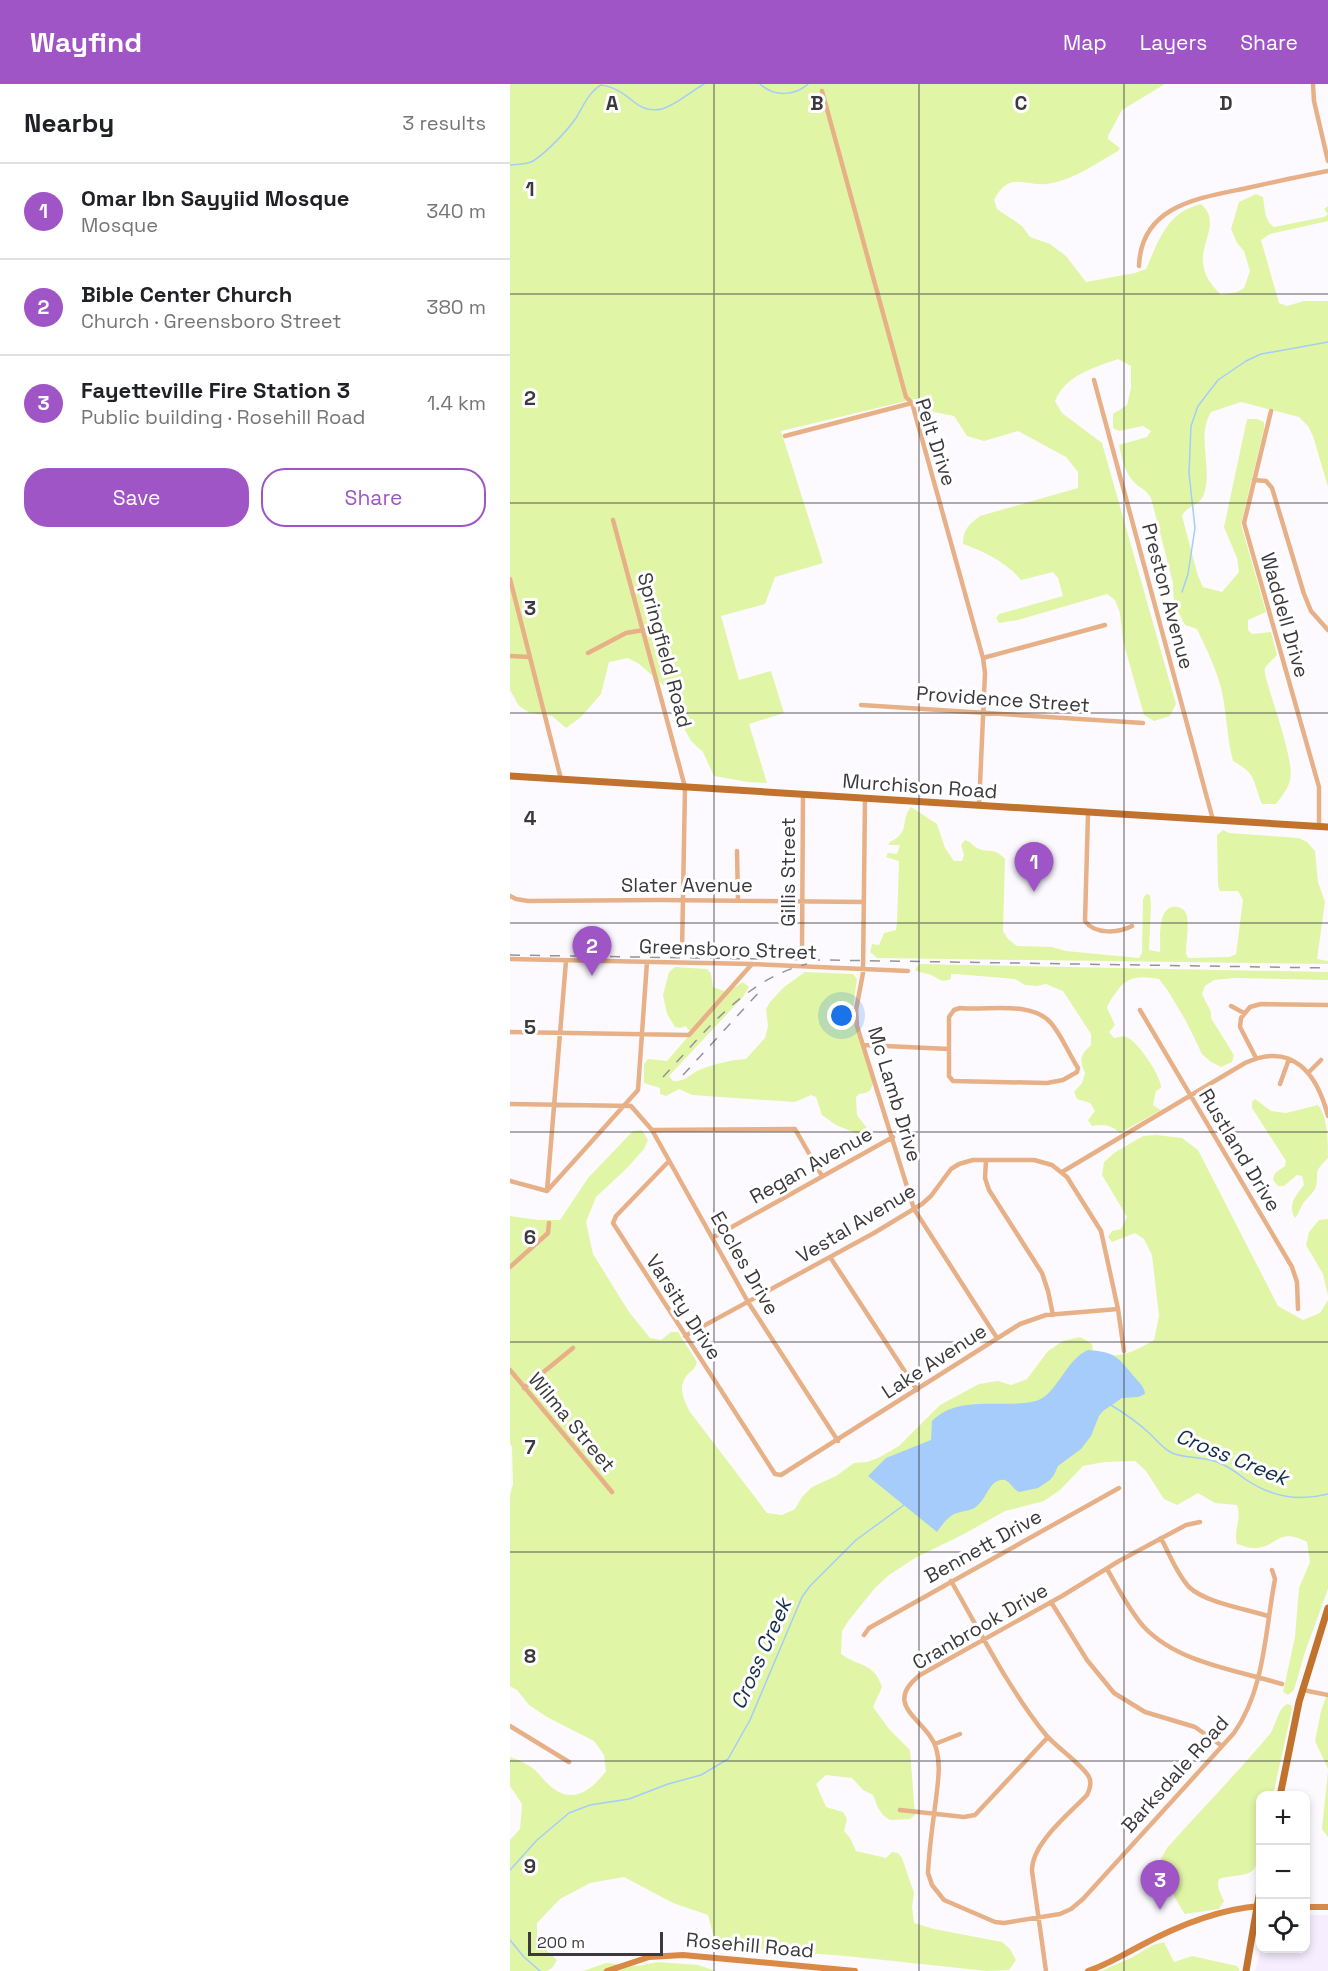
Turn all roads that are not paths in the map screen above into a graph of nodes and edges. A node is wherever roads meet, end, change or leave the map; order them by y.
1 (1313, 84) edge
2 (822, 91) dead end
3 (1328, 161) edge
4 (1328, 171) edge
5 (1139, 266) dead end
6 (1094, 380) dead end
7 (912, 403) junction
8 (1271, 411) dead end
9 (785, 436) dead end
10 (1254, 480) junction
11 (613, 520) dead end
12 (510, 579) edge
13 (1106, 625) dead end
14 (644, 630) junction
15 (1328, 630) edge
16 (588, 654) dead end
17 (510, 656) edge
18 (530, 657) junction
19 (983, 658) junction
20 (861, 705) dead end
21 (983, 713) junction
22 (1143, 723) dead end
23 (510, 776) edge
24 (561, 779) junction
25 (685, 787) junction
26 (803, 795) junction
27 (865, 799) junction
28 (979, 806) junction
29 (1088, 813) junction
30 (1213, 820) junction
31 (1319, 827) junction
32 (1328, 827) edge
33 (737, 850) dead end
34 (511, 897) edge
35 (682, 900) junction
36 (738, 900) junction
37 (802, 902) junction
38 (864, 902) junction
39 (1132, 926) dead end
40 (802, 949) dead end
41 (681, 952) dead end
42 (510, 959) edge
43 (566, 960) junction
44 (647, 962) junction
45 (753, 964) junction
46 (863, 969) junction
47 (908, 971) dead end
48 (1328, 1005) edge
49 (1231, 1006) dead end
50 (1140, 1010) dead end
51 (1244, 1013) junction
52 (510, 1032) edge
53 (560, 1032) junction
54 (642, 1034) junction
55 (864, 1045) junction
56 (949, 1048) junction
57 (1256, 1058) junction
58 (1289, 1059) junction
59 (1321, 1060) dead end
60 (1309, 1072) junction
61 (1280, 1084) dead end
62 (1190, 1095) junction
63 (510, 1104) edge
64 (555, 1104) junction
65 (625, 1105) junction
66 (1328, 1113) edge
67 (652, 1130) junction
68 (893, 1137) junction
69 (986, 1160) junction
70 (669, 1161) junction
71 (1062, 1172) junction
72 (822, 1176) junction
73 (510, 1182) edge
74 (547, 1191) junction
75 (914, 1209) junction
76 (549, 1223) dead end
77 (712, 1238) junction
78 (830, 1257) junction
79 (510, 1267) edge
80 (748, 1302) junction
81 (1118, 1309) junction
82 (1298, 1309) dead end
83 (1053, 1314) junction
84 (685, 1336) junction
85 (998, 1338) junction
86 (573, 1348) dead end
87 (1124, 1351) dead end
88 (510, 1370) edge
89 (524, 1388) junction
90 (917, 1390) junction
91 (838, 1440) junction
92 (778, 1475) joint
93 (1119, 1488) dead end
94 (612, 1492) dead end
95 (1200, 1522) dead end
96 (1161, 1538) junction
97 (1107, 1569) junction
98 (1272, 1570) dead end
99 (951, 1581) junction
100 (1051, 1602) junction
101 (1328, 1608) edge
102 (1268, 1616) junction
103 (864, 1635) dead end
104 (984, 1640) junction
105 (1259, 1677) junction
106 (1282, 1684) dead end
107 (1303, 1690) junction
108 (1328, 1695) edge
109 (510, 1726) edge
110 (960, 1734) dead end
111 (1048, 1737) junction
112 (935, 1744) junction
113 (1222, 1746) junction
114 (568, 1762) dead end
115 (1281, 1791) edge
116 (900, 1810) dead end
117 (934, 1814) junction
118 (1310, 1906) edge
119 (1256, 1907) edge
120 (1328, 1907) edge
121 (1039, 1918) junction
122 (1256, 1921) edge
123 (607, 1971) edge
124 (855, 1971) edge
125 (1046, 1971) edge
126 (1088, 1971) edge
127 (1246, 1971) edge

1 - 3 street
2 - 7 street, Pelt Drive
4 - 5 street
6 - 30 street, Preston Avenue
7 - 9 street
7 - 19 street, Pelt Drive
8 - 10 street, Waddell Drive
10 - 15 street
10 - 31 street, Waddell Drive
11 - 14 street, Springfield Road
12 - 18 street
13 - 19 street
14 - 16 street
14 - 25 street, Springfield Road
17 - 18 street
18 - 24 street
19 - 21 street, Pelt Drive
20 - 21 street, Providence Street
21 - 22 street, Providence Street
21 - 28 street, Pelt Drive
23 - 24 main road, Murchison Road
24 - 25 main road, Murchison Road
25 - 26 main road, Murchison Road
25 - 35 street, Springfield Road
26 - 27 main road, Murchison Road
26 - 37 street, Gillis Street
27 - 28 main road, Murchison Road
27 - 38 street, Mc Lamb Drive
28 - 29 main road, Murchison Road
29 - 30 main road, Murchison Road
29 - 39 street
30 - 31 main road, Murchison Road
31 - 32 main road, Murchison Road
33 - 36 street
34 - 35 street, Slater Avenue
35 - 36 street, Slater Avenue
35 - 41 street, Springfield Road
36 - 37 street, Slater Avenue
37 - 38 street, Slater Avenue
37 - 40 street, Gillis Street
38 - 46 street, Mc Lamb Drive
42 - 43 street, Greensboro Street
43 - 44 street, Greensboro Street
43 - 53 street
44 - 45 street, Greensboro Street
44 - 54 street
45 - 46 street, Greensboro Street
45 - 54 street
46 - 47 street, Greensboro Street
46 - 55 street, Mc Lamb Drive
48 - 51 street
49 - 51 street
50 - 62 street, Rustland Drive
51 - 57 street
52 - 53 street
53 - 54 street
53 - 64 street
54 - 65 street
55 - 56 street
55 - 68 street, Mc Lamb Drive
56 - 56 street
57 - 58 street
57 - 62 street
58 - 60 street
58 - 61 street
59 - 60 street
60 - 66 street
62 - 71 street
62 - 82 street, Rustland Drive
63 - 64 street
64 - 65 street
64 - 74 street
65 - 67 street, Eccles Drive
65 - 74 street
67 - 70 street, Eccles Drive
67 - 72 street
68 - 72 street, Regan Avenue
68 - 75 street, Mc Lamb Drive
69 - 71 street, Vestal Avenue
69 - 75 street, Vestal Avenue
69 - 83 street
70 - 77 street, Eccles Drive
70 - 84 street, Varsity Drive
71 - 81 street
72 - 77 street, Regan Avenue
73 - 74 street
75 - 78 street, Vestal Avenue
75 - 85 street, Mc Lamb Drive
76 - 79 street
77 - 80 street, Eccles Drive
78 - 80 street, Vestal Avenue
78 - 90 street
80 - 84 street, Vestal Avenue
80 - 91 street, Eccles Drive
81 - 83 street, Lake Avenue
81 - 87 street
83 - 85 street, Lake Avenue
84 - 92 street, Varsity Drive
85 - 90 street, Lake Avenue
86 - 89 street
88 - 89 street, Wilma Street
89 - 94 street, Wilma Street
90 - 91 street, Lake Avenue
91 - 92 street, Lake Avenue
93 - 99 street, Bennett Drive
95 - 96 street, Cranbrook Drive
96 - 97 street, Cranbrook Drive
96 - 102 street
97 - 100 street, Cranbrook Drive
97 - 105 street
98 - 102 street, Barksdale Road
99 - 103 street, Bennett Drive
99 - 104 street
100 - 104 street, Cranbrook Drive
100 - 113 street
101 - 107 main road
102 - 105 street, Barksdale Road
104 - 111 street
104 - 112 street, Cranbrook Drive
105 - 106 street
105 - 113 street, Barksdale Road
107 - 108 street
107 - 115 main road
109 - 114 street
110 - 112 street
111 - 117 street
111 - 121 street
112 - 117 street
113 - 121 street, Barksdale Road
116 - 117 street
117 - 121 street
118 - 120 main road
119 - 126 main road
121 - 125 street
122 - 127 main road
123 - 124 main road, Rosehill Road

